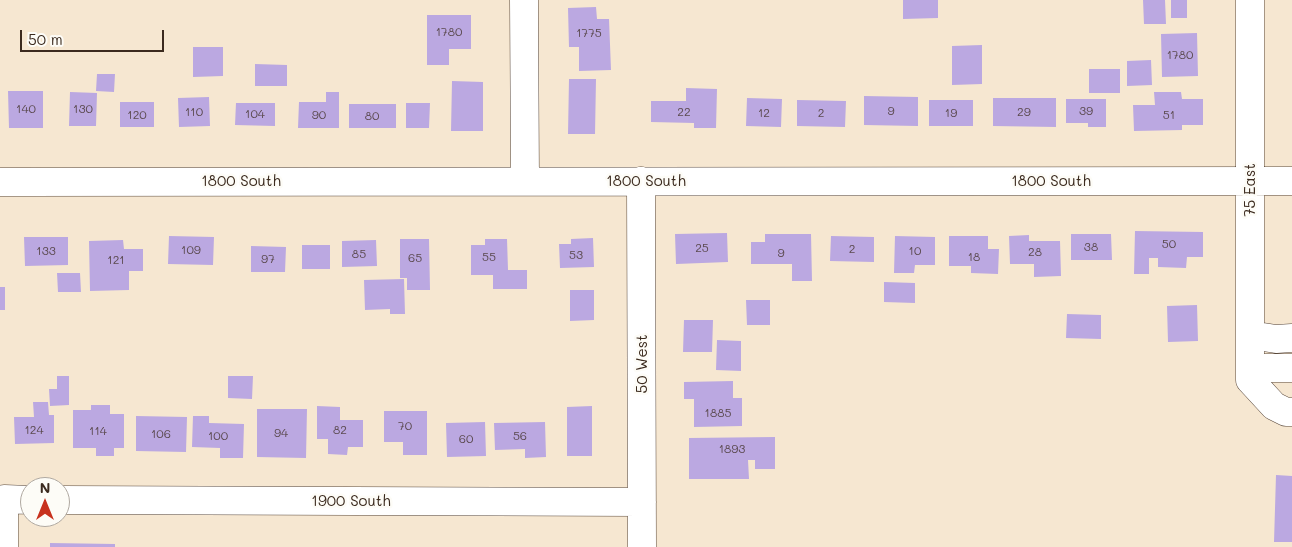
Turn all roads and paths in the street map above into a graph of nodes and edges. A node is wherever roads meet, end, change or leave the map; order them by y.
1 (524, 0) edge
2 (1250, 0) edge
3 (1250, 180) junction
4 (1292, 180) edge
5 (525, 181) junction
6 (641, 181) junction
7 (0, 182) edge
8 (1250, 335) junction
9 (1292, 338) edge
10 (1292, 368) edge
11 (1250, 374) junction
12 (1292, 412) edge
13 (17, 500) edge
14 (70, 500) edge
15 (642, 502) junction
16 (4, 547) edge
17 (642, 547) edge

1 - 5 street
2 - 3 street, 75 East
3 - 4 street, 1800 South
3 - 6 street, 1800 South
3 - 8 street, 75 East
5 - 6 street, 1800 South
5 - 7 street, 1800 South
6 - 15 street, 50 West
8 - 9 street
8 - 11 street, 75 East
10 - 11 street
11 - 12 street
13 - 16 street
14 - 15 street, 1900 South
15 - 17 street, 50 West

